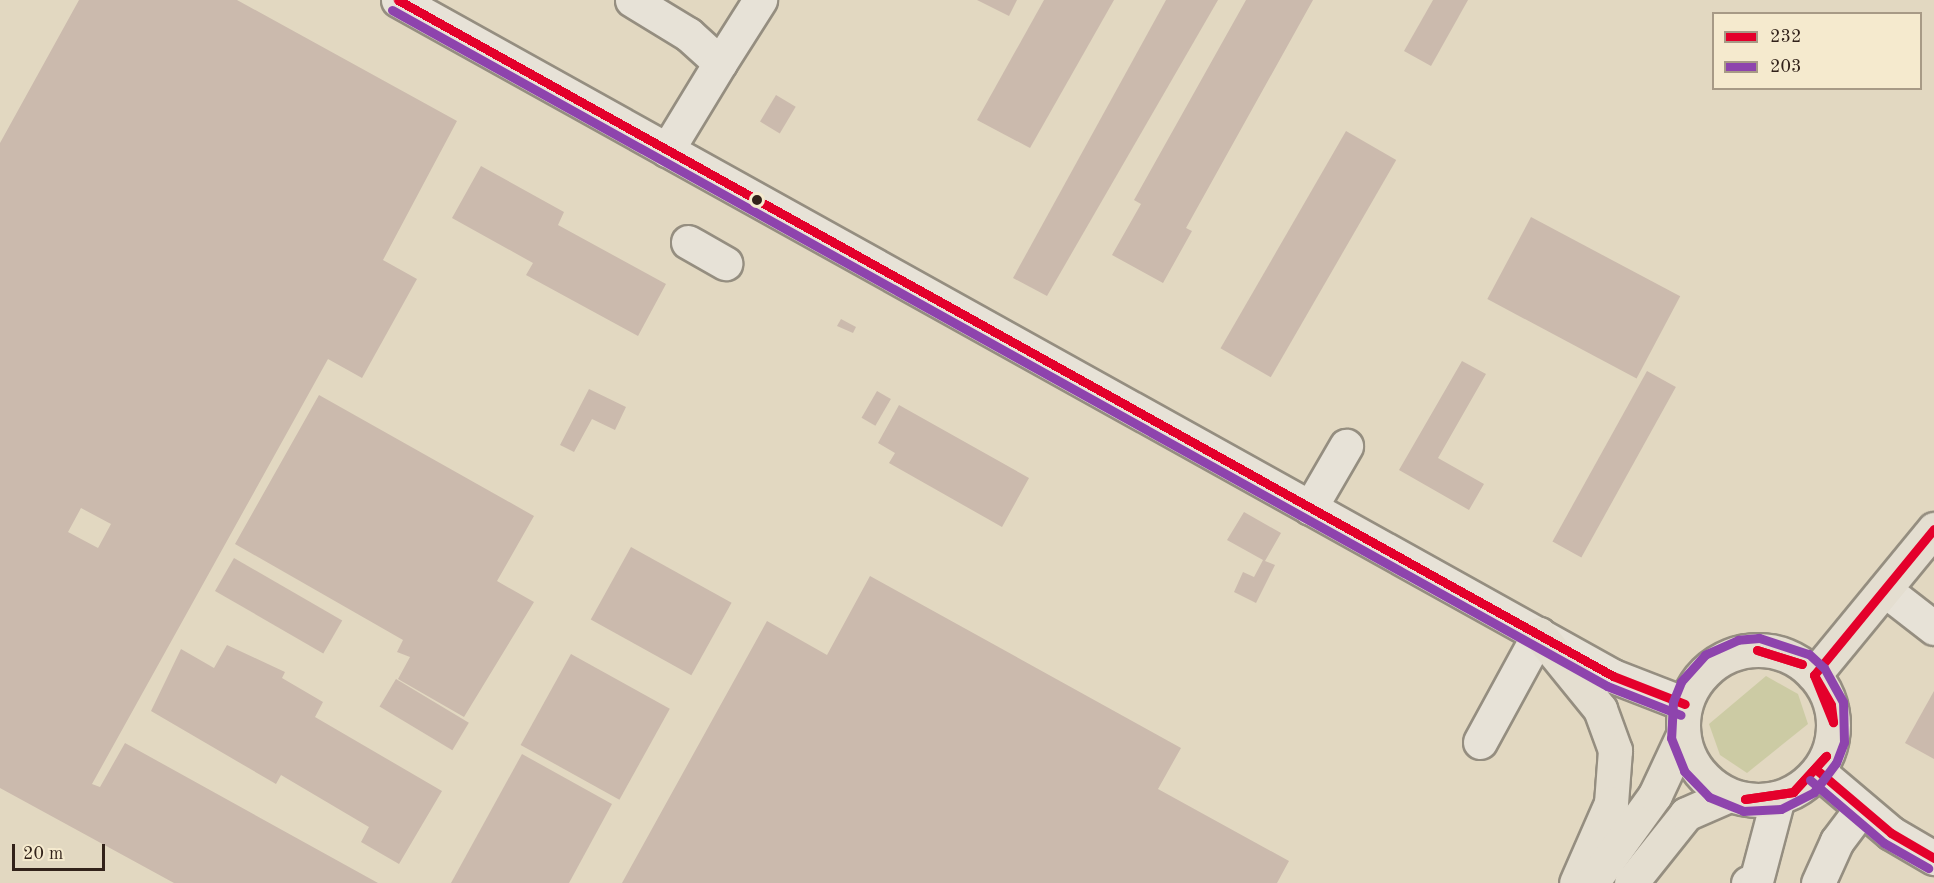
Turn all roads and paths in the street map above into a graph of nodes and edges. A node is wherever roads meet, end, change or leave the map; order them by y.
1 (398, 0) edge
2 (760, 0) edge
3 (642, 2) edge
4 (720, 63) junction
5 (667, 150) junction
6 (687, 243) dead end
7 (725, 263) dead end
8 (1346, 446) dead end
9 (1310, 508) junction
10 (1934, 529) edge
11 (1885, 590) junction
12 (1934, 628) edge
13 (1539, 634) junction
14 (1814, 675) junction
15 (1684, 720) junction
16 (1480, 742) dead end
17 (1818, 771) junction
18 (1730, 795) junction
19 (1778, 798) junction
20 (1861, 809) junction
21 (1934, 858) edge
22 (1752, 882) edge
23 (1576, 883) edge
24 (1591, 883) edge
25 (1631, 883) edge
26 (1818, 883) edge

1 - 5 street
2 - 4 street
3 - 4 street
4 - 5 street
5 - 9 street
6 - 7 street
8 - 9 street
9 - 13 street
10 - 11 main road
11 - 12 street
11 - 14 main road
13 - 15 street
13 - 16 street
13 - 23 main road
14 - 15 main road
14 - 17 main road
15 - 18 main road
15 - 24 main road
17 - 19 main road
17 - 20 street
18 - 19 main road
18 - 25 main road
19 - 22 street
20 - 21 street
20 - 26 street

